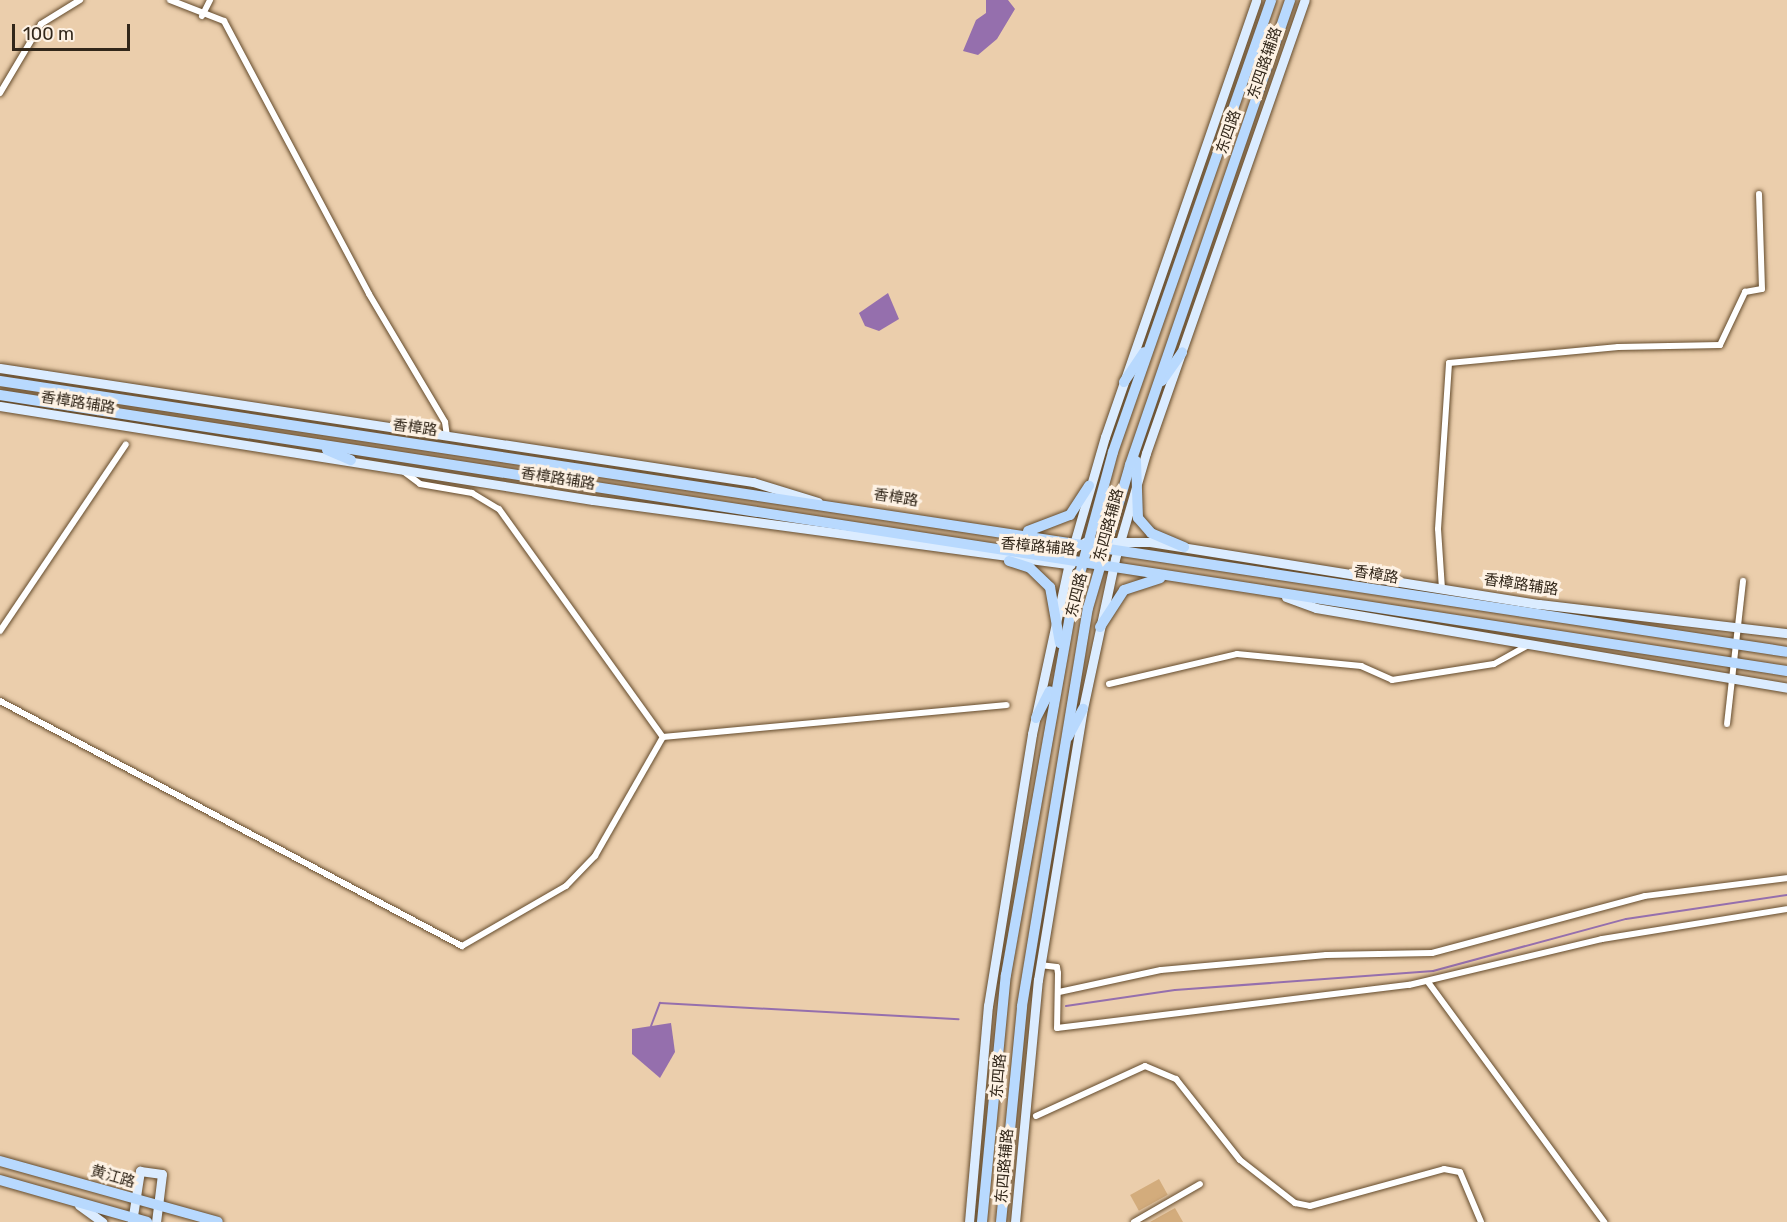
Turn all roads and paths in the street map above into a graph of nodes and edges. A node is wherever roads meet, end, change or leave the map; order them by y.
1 (80, 0) edge
2 (170, 0) edge
3 (210, 0) edge
4 (1256, 0) edge
5 (1270, 0) edge
6 (1290, 0) edge
7 (1305, 0) edge
8 (202, 15) junction
9 (0, 93) edge
10 (1759, 194) dead end
11 (1153, 339) junction
12 (1182, 352) junction
13 (0, 368) edge
14 (0, 381) edge
15 (1124, 381) junction
16 (0, 394) edge
17 (1154, 394) junction
18 (0, 406) edge
19 (447, 437) junction
20 (1139, 438) junction
21 (307, 442) junction
22 (126, 444) dead end
23 (351, 460) junction
24 (399, 468) junction
25 (1089, 486) junction
26 (1134, 491) junction
27 (818, 502) junction
28 (1014, 532) junction
29 (1074, 542) junction
30 (1086, 543) junction
31 (1105, 545) junction
32 (1118, 546) junction
33 (1184, 548) junction
34 (1009, 561) junction
35 (1069, 562) junction
36 (1081, 563) junction
37 (1099, 565) junction
38 (1113, 566) junction
39 (1180, 577) junction
40 (1743, 581) dead end
41 (1442, 589) junction
42 (1276, 592) junction
43 (1058, 612) junction
44 (1100, 627) junction
45 (1738, 627) junction
46 (0, 631) edge
47 (1787, 633) edge
48 (1736, 644) junction
49 (1527, 646) junction
50 (1787, 652) edge
51 (1060, 658) junction
52 (1734, 662) junction
53 (1787, 670) edge
54 (1732, 679) junction
55 (1056, 680) junction
56 (1109, 684) dead end
57 (1787, 688) edge
58 (0, 701) edge
59 (1007, 705) dead end
60 (1083, 709) junction
61 (1036, 718) junction
62 (1727, 724) dead end
63 (663, 737) junction
64 (1064, 745) junction
65 (1787, 878) edge
66 (1787, 909) edge
67 (1040, 965) junction
68 (1428, 982) junction
69 (1059, 992) junction
70 (1036, 1116) dead end
71 (0, 1161) edge
72 (0, 1180) edge
73 (80, 1184) junction
74 (1200, 1184) dead end
75 (135, 1199) junction
76 (75, 1202) junction
77 (158, 1206) junction
78 (132, 1220) edge
79 (102, 1222) edge
80 (147, 1222) edge
81 (156, 1222) edge
82 (218, 1222) edge
83 (969, 1222) edge
84 (982, 1222) edge
85 (1001, 1222) edge
86 (1015, 1222) edge
87 (1134, 1222) edge
88 (1480, 1222) edge
89 (1604, 1222) edge

1 - 9 street
2 - 8 street
3 - 8 street
4 - 15 street, 东四路辅路
5 - 11 main road, 东四路
6 - 17 main road, 东四路
7 - 12 street, 东四路辅路
8 - 19 street
10 - 41 street
11 - 15 main road
11 - 30 main road, 东四路
12 - 17 main road
12 - 26 street, 东四路辅路
13 - 19 street
14 - 27 main road, 香樟路
15 - 25 street, 东四路辅路
16 - 21 main road, 香樟路
17 - 20 main road, 东四路
18 - 23 street, 香樟路辅路
19 - 27 street
20 - 26 main road
20 - 31 main road, 东四路
21 - 23 main road
21 - 35 main road, 香樟路
22 - 46 street
23 - 24 street, 香樟路辅路
24 - 34 street, 香樟路辅路
24 - 63 street
25 - 28 main road
25 - 29 street, 东四路辅路
26 - 32 street, 东四路辅路
26 - 33 main road
27 - 28 main road, 香樟路
28 - 29 main road, 香樟路
29 - 30 main road, 香樟路
29 - 35 street, 东四路辅路
30 - 31 main road, 香樟路
30 - 36 main road, 东四路
31 - 32 main road, 香樟路
31 - 37 main road, 东四路
32 - 33 street, 香樟路辅路
32 - 38 street, 东四路辅路
32 - 48 main road, 香樟路
33 - 41 street, 香樟路辅路
34 - 35 street, 香樟路辅路
34 - 43 main road
35 - 36 main road, 香樟路
35 - 43 street, 东四路辅路
36 - 37 main road, 香樟路
36 - 51 main road, 东四路
37 - 38 main road, 香樟路
37 - 64 main road, 东四路
38 - 39 main road, 香樟路
38 - 44 street, 东四路辅路
39 - 42 main road, 香樟路
39 - 44 main road
40 - 45 street
41 - 45 street, 香樟路辅路
42 - 49 street, 香樟路
42 - 52 main road, 香樟路
43 - 51 main road
43 - 61 street, 东四路辅路
44 - 60 street, 东四路辅路
45 - 47 street, 香樟路辅路
45 - 48 street
48 - 50 main road, 香樟路
48 - 52 street
49 - 54 street, 香樟路
49 - 56 street
51 - 55 main road, 东四路
52 - 53 main road, 香樟路
52 - 54 street
54 - 57 street, 香樟路
54 - 62 street
55 - 61 main road
55 - 84 main road, 东四路
58 - 63 street
59 - 63 street
60 - 64 main road
60 - 67 street, 东四路辅路
61 - 83 street, 东四路辅路
64 - 85 main road, 东四路
65 - 69 street
66 - 68 street
67 - 69 street
67 - 86 street, 东四路辅路
68 - 69 street
68 - 89 street
70 - 88 street
71 - 73 main road, 黄江路
72 - 76 main road
73 - 75 main road, 黄江路
73 - 76 main road
74 - 87 street
75 - 77 main road, 黄江路
75 - 77 street
75 - 78 street
76 - 78 main road
76 - 79 street
77 - 81 street
77 - 82 main road, 黄江路
78 - 80 main road

